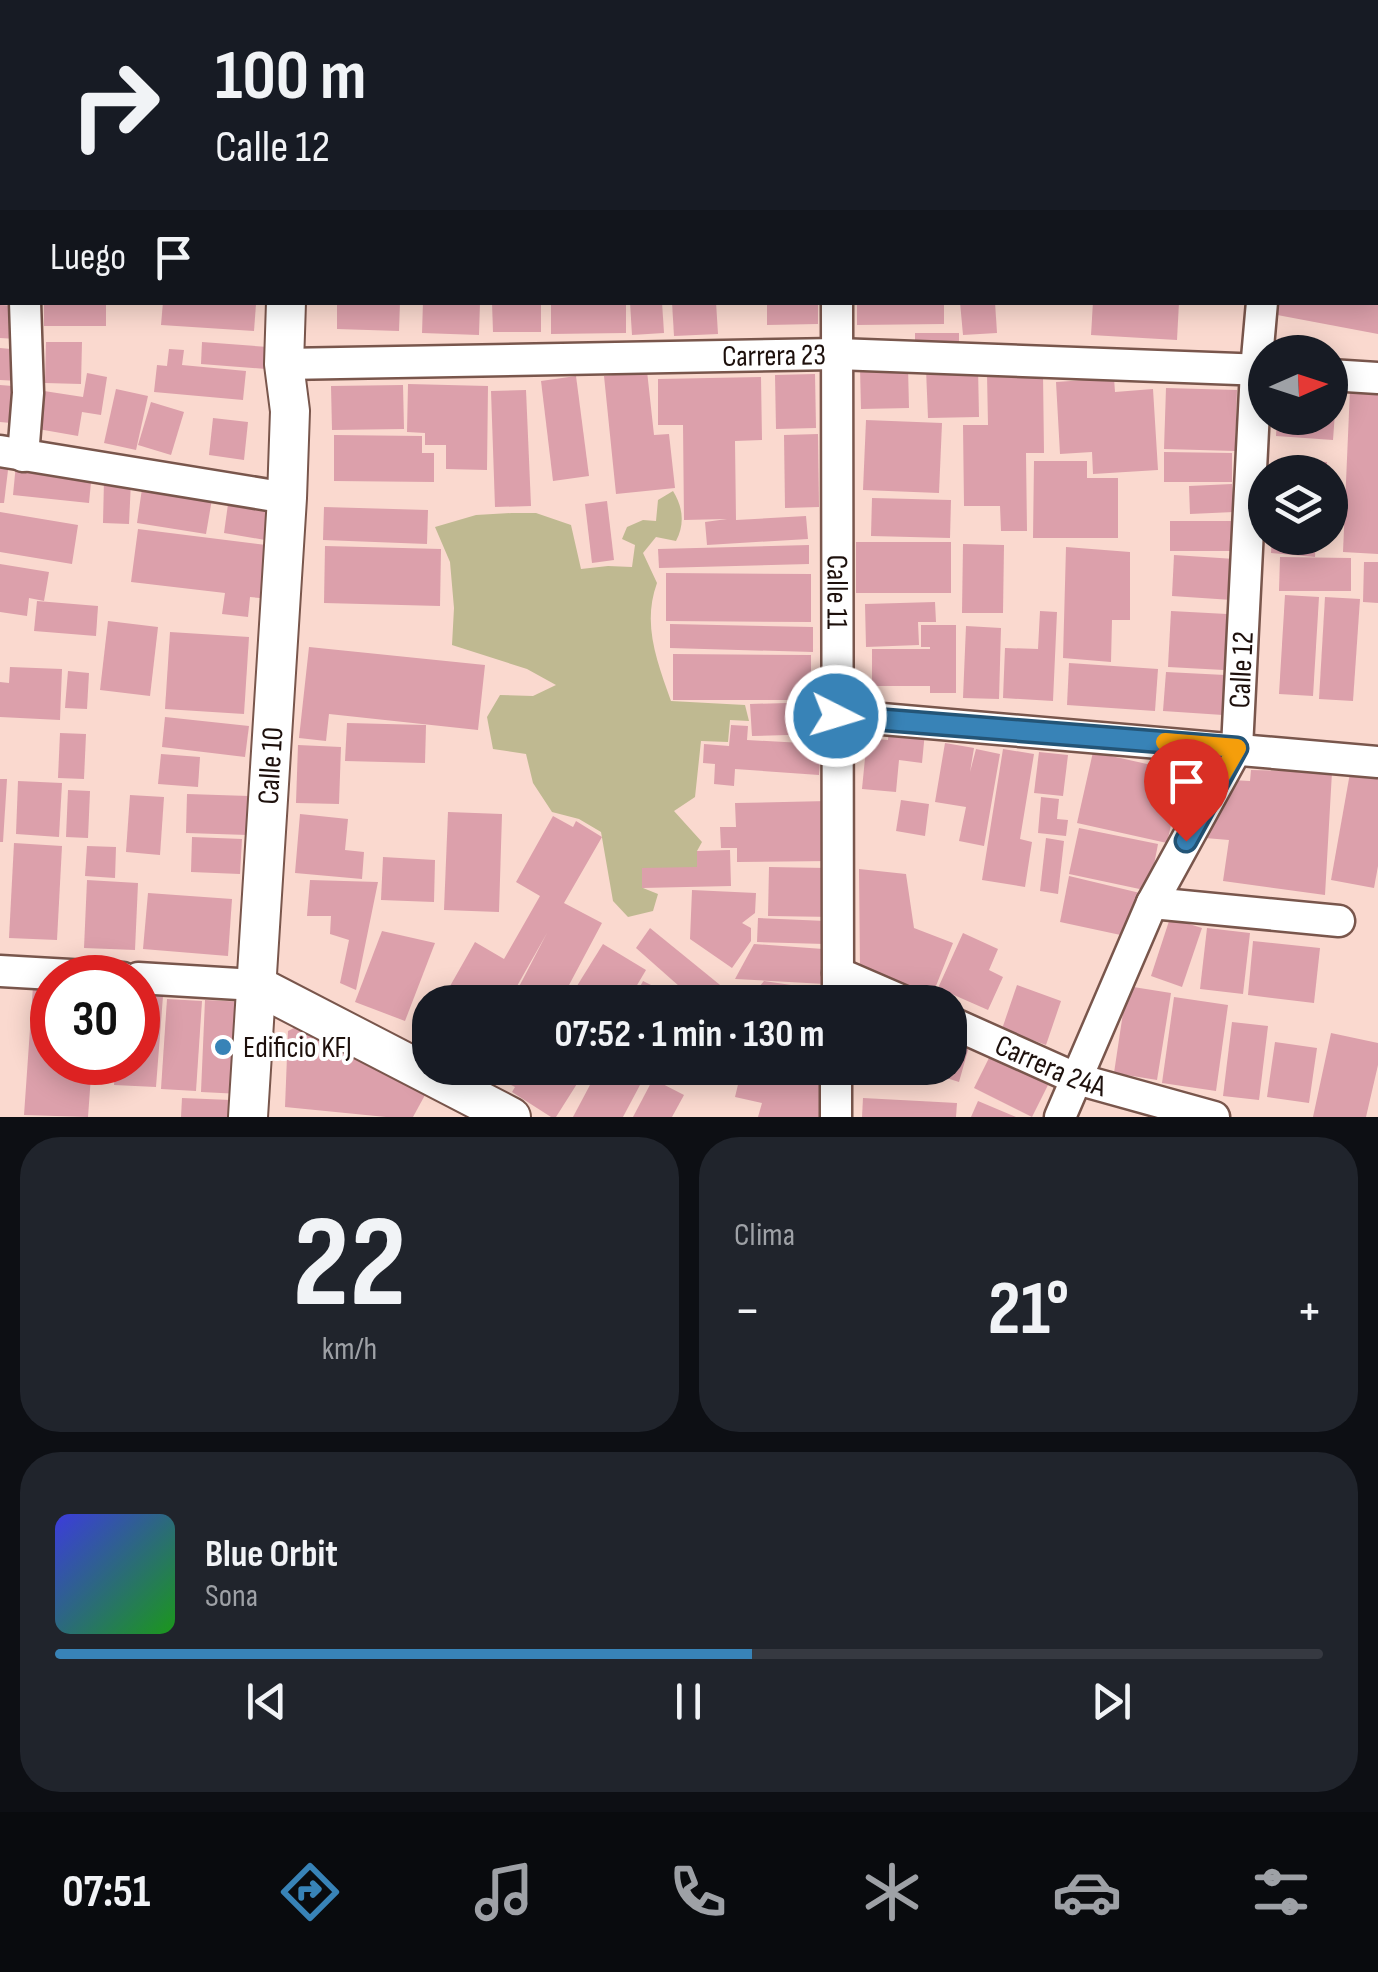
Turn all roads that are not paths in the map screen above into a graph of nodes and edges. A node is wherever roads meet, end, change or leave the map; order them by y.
1 (25, 305) edge
2 (286, 305) edge
3 (305, 305) edge
4 (837, 305) edge
5 (1262, 305) edge
6 (1262, 335) edge
7 (837, 354) junction
8 (294, 363) junction
9 (1248, 370) edge
10 (1348, 376) edge
11 (1378, 378) edge
12 (1257, 435) edge
13 (12, 453) edge
14 (287, 498) junction
15 (836, 716) junction
16 (1237, 748) junction
17 (1378, 762) edge
18 (1152, 902) junction
19 (1339, 922) dead end
20 (0, 971) edge
21 (30, 973) edge
22 (160, 979) edge
23 (256, 985) junction
24 (838, 985) edge
25 (967, 1029) edge
26 (1078, 1078) junction
27 (836, 1085) edge
28 (248, 1117) edge
29 (511, 1117) edge
30 (836, 1117) edge
31 (1060, 1117) edge
32 (1214, 1117) edge

1 - 13 street
2 - 8 main road, Calle 10
3 - 8 main road, Calle 10
4 - 7 street, Calle 11
5 - 6 street, Calle 12
7 - 8 street, Carrera 23
7 - 9 street, Carrera 23
7 - 15 street, Calle 11
8 - 14 main road, Calle 10
10 - 11 street
12 - 16 street, Calle 12
13 - 14 street
14 - 23 main road, Calle 10
15 - 16 street
15 - 24 street, Calle 11
16 - 17 street
16 - 18 street, Calle 12
18 - 19 street
18 - 26 street, Calle 12
20 - 21 street
22 - 23 street
23 - 28 main road, Calle 10
23 - 29 main road
25 - 26 street, Carrera 24A
26 - 31 street, Calle 12
26 - 32 street, Carrera 24A
27 - 30 street

